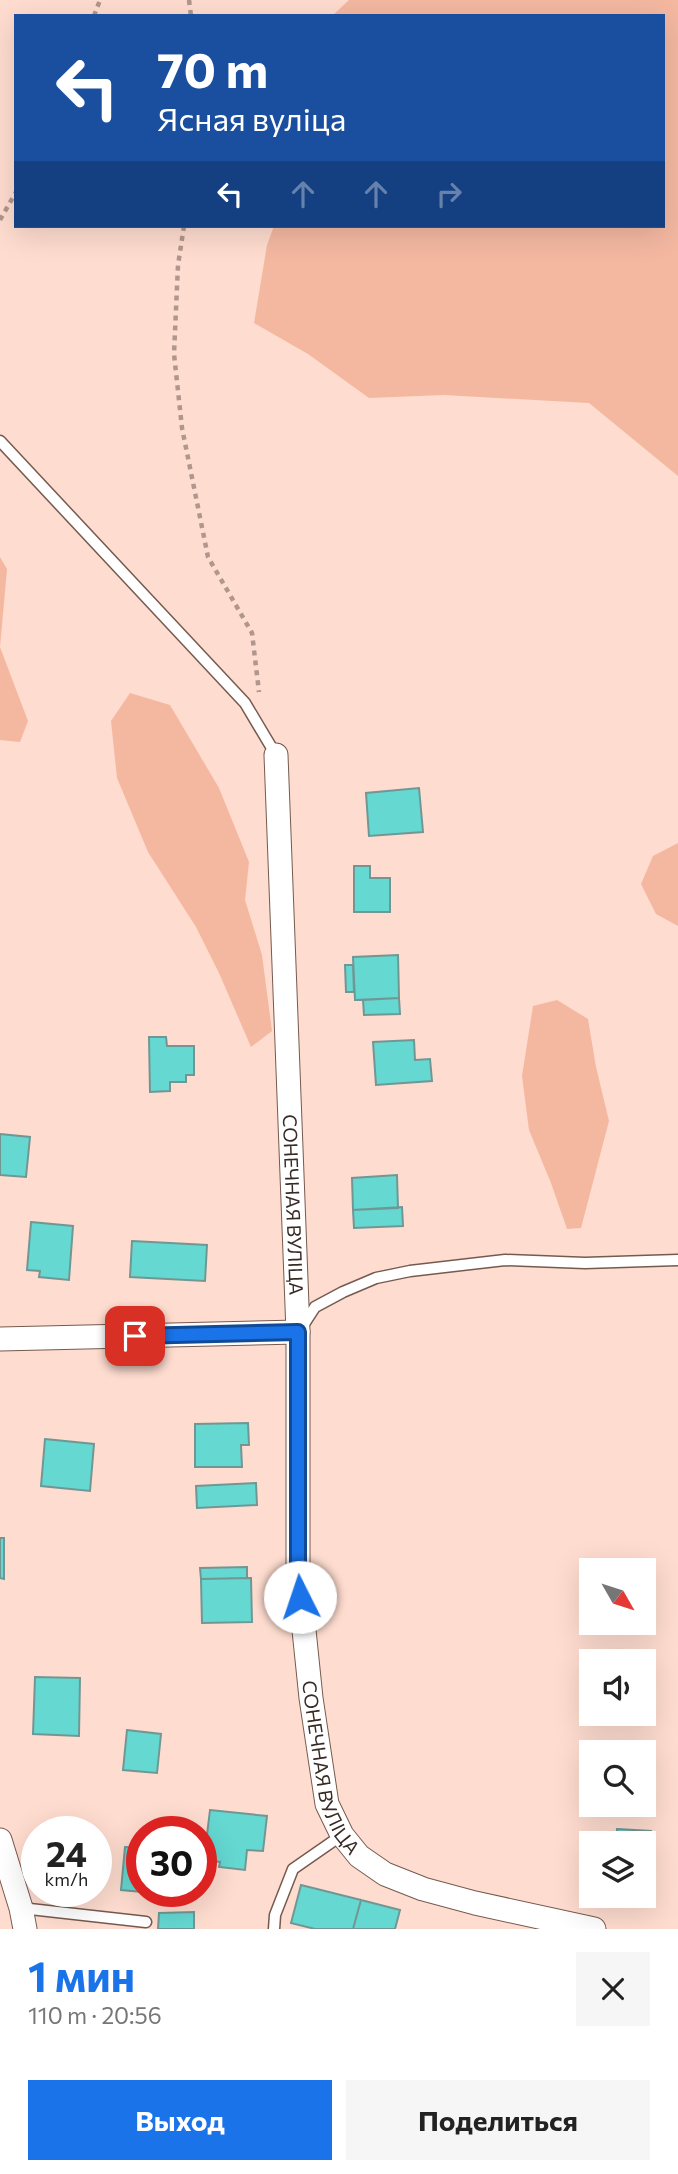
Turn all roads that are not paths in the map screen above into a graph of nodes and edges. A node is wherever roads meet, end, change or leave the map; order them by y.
1 (0, 441) edge
2 (276, 755) joint
3 (678, 1261) edge
4 (298, 1332) junction
5 (0, 1339) edge
6 (342, 1835) junction
7 (0, 1840) edge
8 (23, 1918) edge
9 (146, 1922) dead end
10 (274, 1929) edge
11 (594, 1929) edge

1 - 2 lane
2 - 4 street, СОНЕЧНАЯ ВУЛІЦА
3 - 4 lane
4 - 5 street
4 - 6 street, СОНЕЧНАЯ ВУЛІЦА
6 - 10 lane
6 - 11 street, СОНЕЧНАЯ ВУЛІЦА
7 - 8 street
8 - 9 lane

